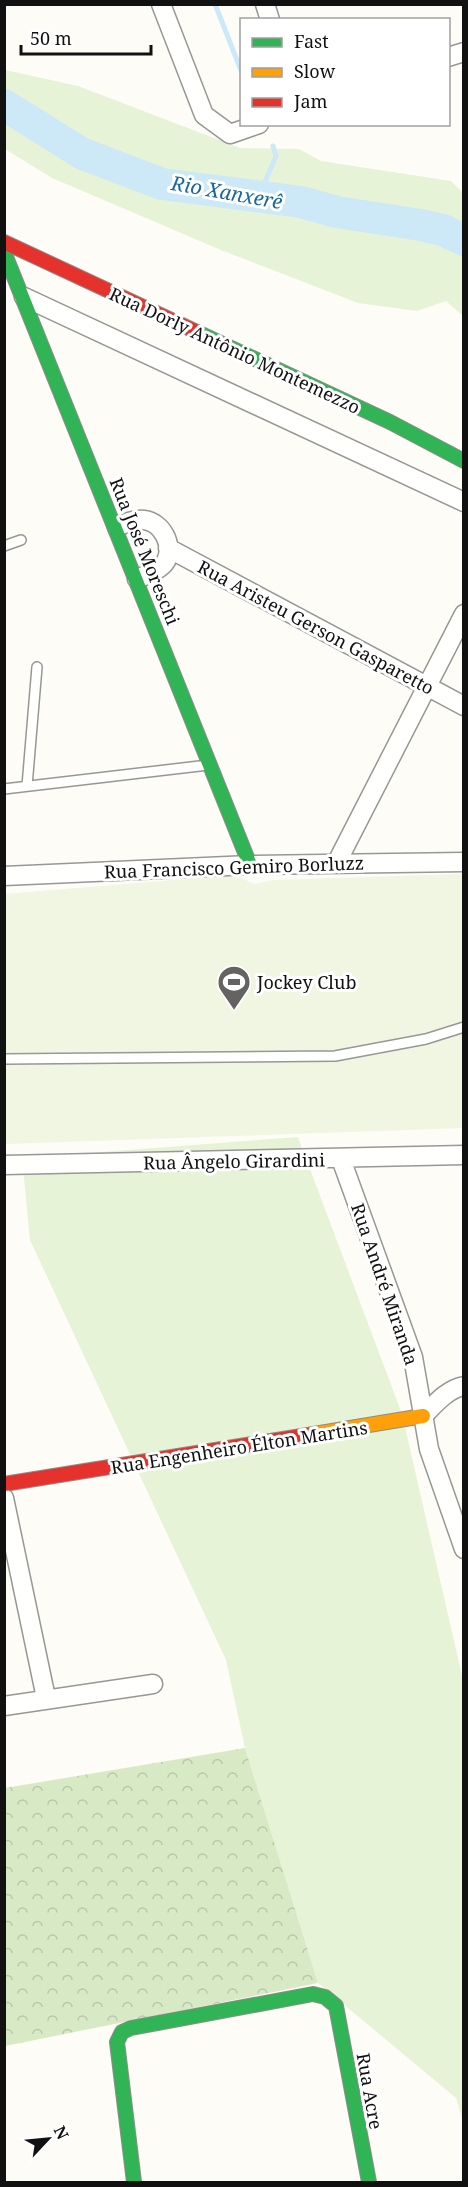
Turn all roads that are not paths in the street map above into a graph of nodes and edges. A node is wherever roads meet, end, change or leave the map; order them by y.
1 (161, 4) edge
2 (253, 126) edge
3 (4, 242) edge
4 (4, 252) edge
5 (24, 297) junction
6 (464, 461) edge
7 (464, 502) edge
8 (117, 527) junction
9 (21, 540) dead end
10 (4, 546) edge
11 (168, 548) junction
12 (137, 579) junction
13 (464, 614) edge
14 (37, 667) dead end
15 (426, 686) junction
16 (464, 705) edge
17 (210, 765) junction
18 (27, 786) junction
19 (4, 789) edge
20 (464, 862) edge
21 (336, 864) junction
22 (250, 865) junction
23 (4, 876) edge
24 (464, 1027) edge
25 (4, 1059) edge
26 (464, 1155) edge
27 (340, 1159) junction
28 (4, 1165) edge
29 (464, 1386) edge
30 (423, 1416) junction
31 (4, 1484) edge
32 (4, 1498) edge
33 (464, 1549) edge
34 (153, 1684) dead end
35 (46, 1698) junction
36 (4, 1706) edge
37 (134, 2182) edge
38 (369, 2182) edge

1 - 2 street
3 - 6 street, Rua Dorly Antônio Montemezzo
4 - 5 street, Rua José Moreschi
5 - 7 street
5 - 8 street, Rua José Moreschi
8 - 11 street
8 - 12 street, Rua José Moreschi
9 - 10 lane
11 - 12 street
11 - 15 street, Rua Aristeu Gerson Gasparetto
12 - 17 street, Rua José Moreschi
13 - 15 street
14 - 18 lane
15 - 16 street, Rua Aristeu Gerson Gasparetto
15 - 21 street
17 - 18 lane
17 - 22 street, Rua José Moreschi
18 - 19 lane
20 - 21 street, Rua Francisco Gemiro Borluzz
21 - 22 street, Rua Francisco Gemiro Borluzz
22 - 23 street, Rua Francisco Gemiro Borluzz
24 - 25 lane
26 - 27 street, Rua Ângelo Girardini
27 - 28 street, Rua Ângelo Girardini
27 - 30 street, Rua André Miranda
29 - 30 street
30 - 31 street, Rua Engenheiro Élton Martins
30 - 33 street, Rua André Miranda
32 - 35 street
34 - 35 street
35 - 36 street
37 - 38 street, Rua Acre

